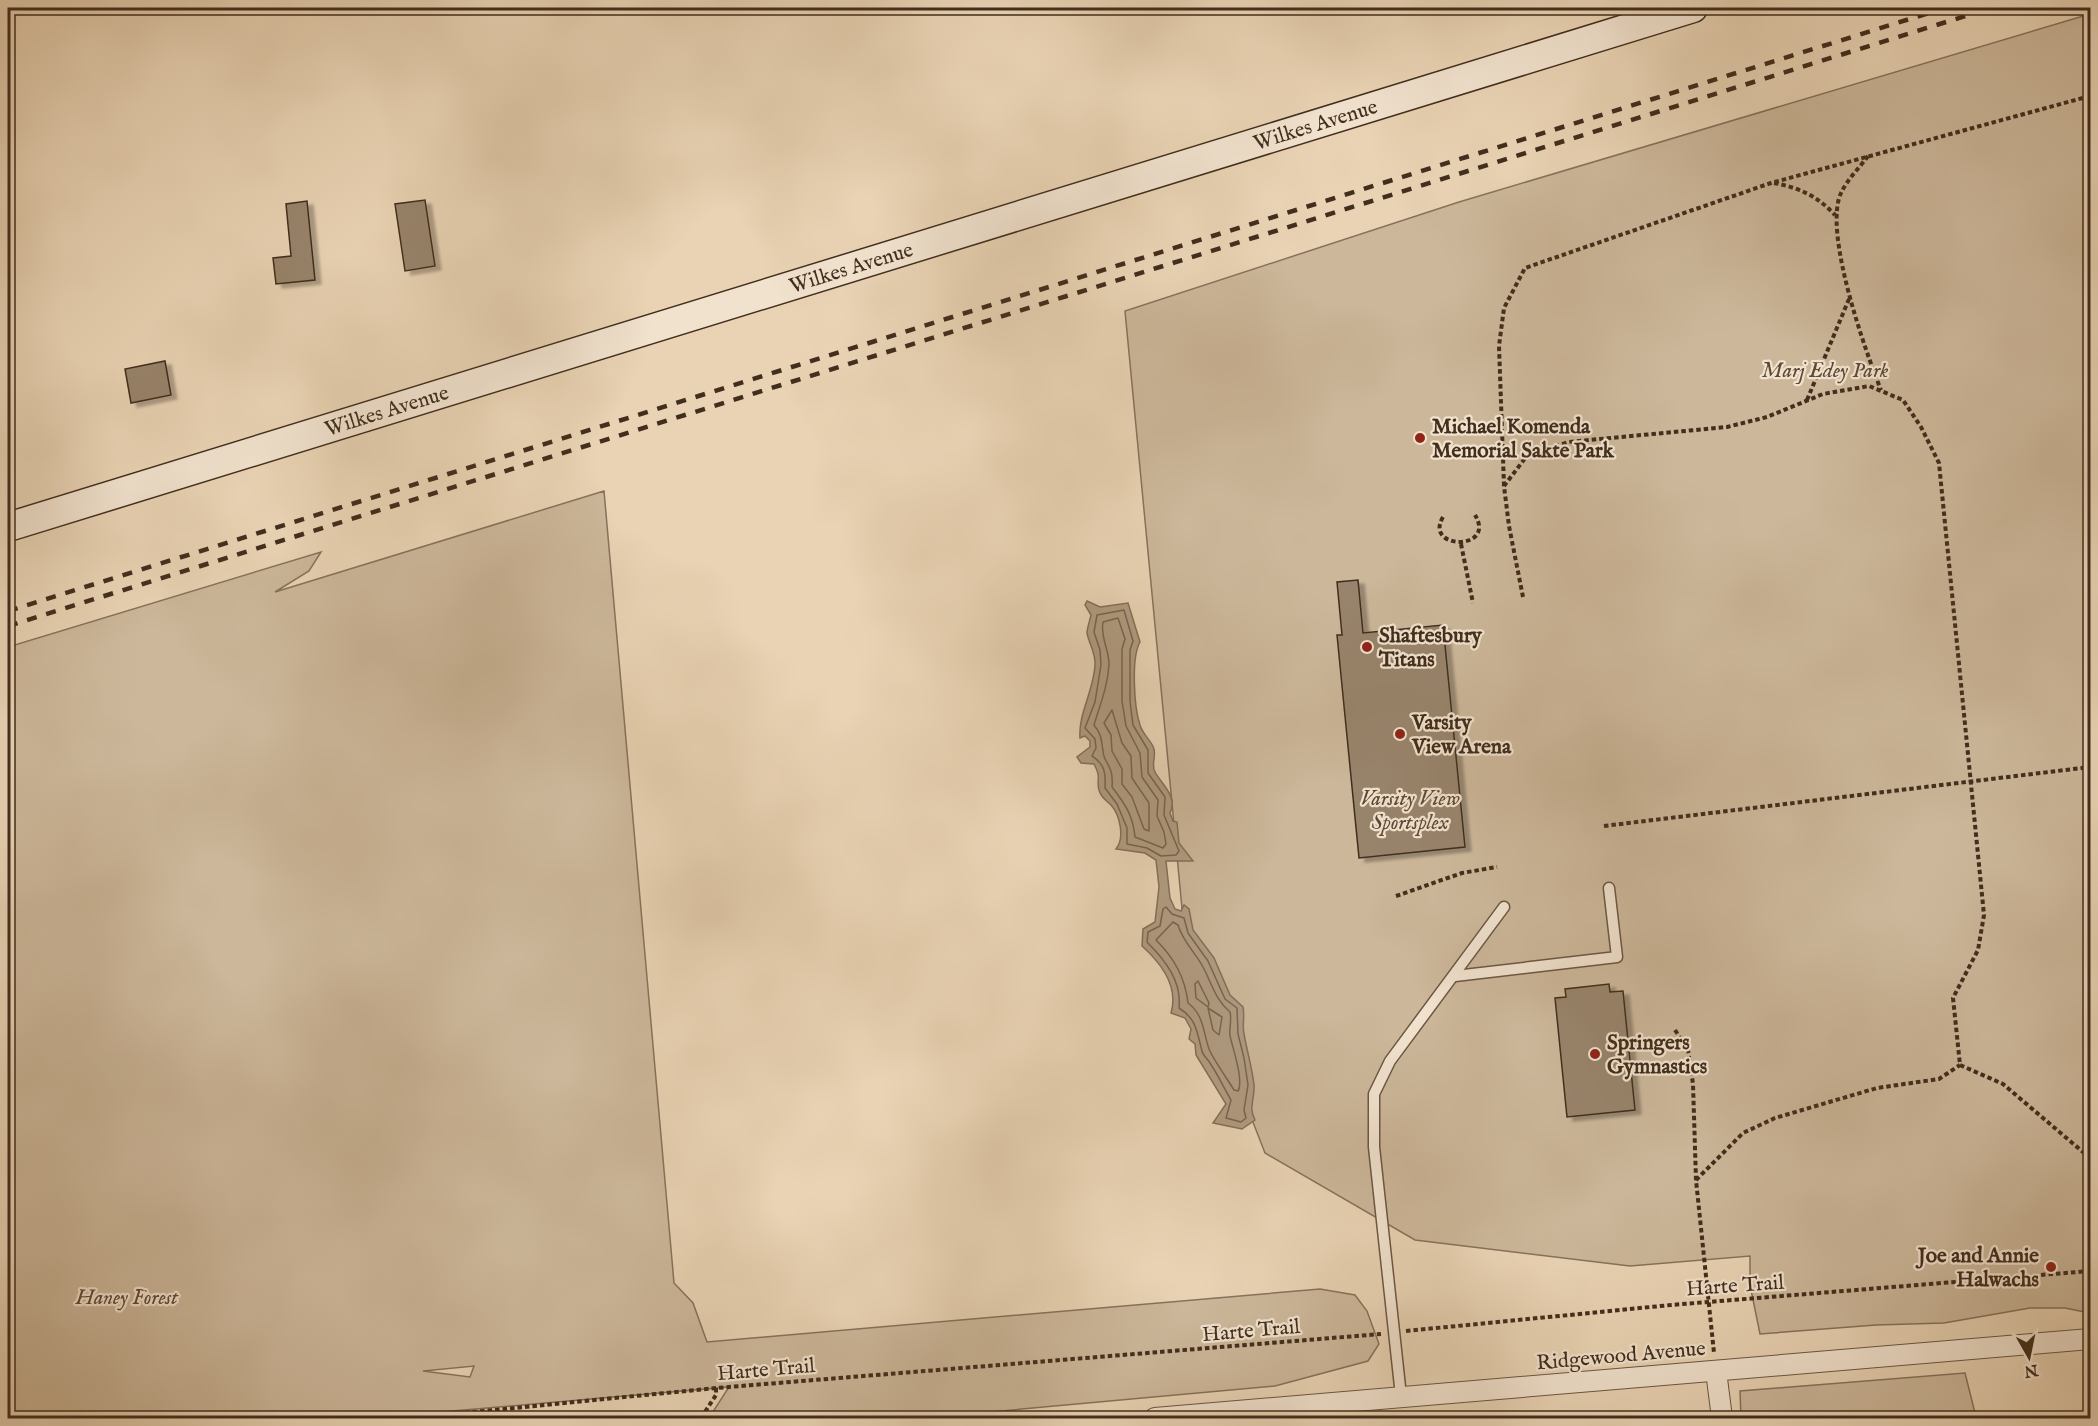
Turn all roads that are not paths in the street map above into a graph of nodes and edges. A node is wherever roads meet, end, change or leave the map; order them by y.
1 (1694, 8) edge
2 (8, 527) edge
3 (1609, 888) dead end
4 (1504, 907) dead end
5 (1455, 976) junction
6 (2091, 1339) edge
7 (1716, 1371) junction
8 (1401, 1396) junction
9 (1155, 1419) edge
10 (1722, 1419) edge

1 - 2 main road, Wilkes Avenue
3 - 5 lane
4 - 5 lane
5 - 8 lane
6 - 7 street, Ridgewood Avenue
7 - 8 street, Ridgewood Avenue
7 - 10 street
8 - 9 street, Ridgewood Avenue

